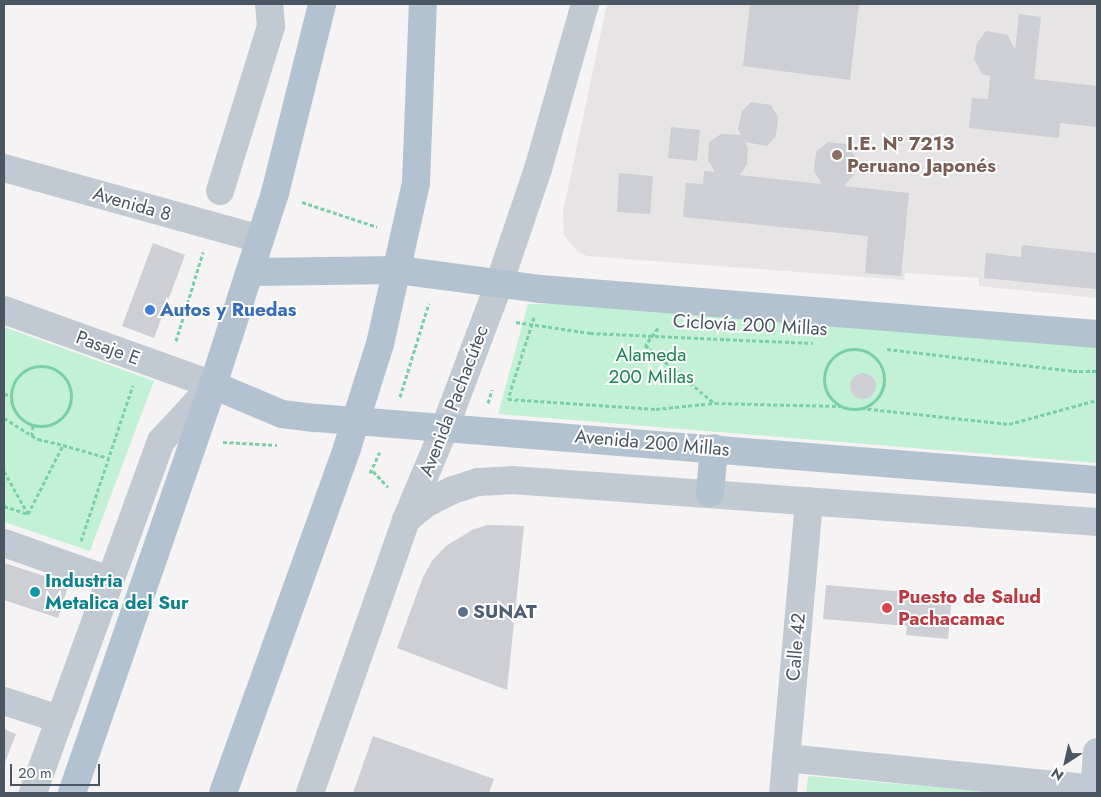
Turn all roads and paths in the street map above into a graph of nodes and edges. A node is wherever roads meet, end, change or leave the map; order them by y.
1 (269, 4) edge
2 (322, 4) edge
3 (423, 4) edge
4 (585, 4) edge
5 (4, 168) edge
6 (220, 191) dead end
7 (275, 193) junction
8 (210, 226) junction
9 (405, 236) junction
10 (260, 239) junction
11 (398, 270) junction
12 (250, 272) junction
13 (437, 276) junction
14 (499, 284) junction
15 (541, 289) junction
16 (634, 296) junction
17 (4, 310) edge
18 (511, 331) dead end
19 (654, 333) junction
20 (1097, 334) edge
21 (821, 343) dead end
22 (840, 344) dead end
23 (870, 347) dead end
24 (880, 348) dead end
25 (167, 370) junction
26 (1097, 371) edge
27 (135, 379) dead end
28 (213, 385) junction
29 (494, 387) dead end
30 (4, 394) edge
31 (11, 395) junction
32 (1097, 400) edge
33 (715, 403) junction
34 (841, 406) junction
35 (861, 408) junction
36 (4, 421) edge
37 (356, 421) junction
38 (391, 424) junction
39 (33, 425) junction
40 (445, 427) junction
41 (480, 430) junction
42 (32, 436) junction
43 (192, 440) junction
44 (64, 445) junction
45 (279, 445) dead end
46 (347, 448) junction
47 (714, 448) junction
48 (380, 452) dead end
49 (108, 458) junction
50 (4, 471) edge
51 (373, 471) dead end
52 (1097, 480) edge
53 (390, 490) dead end
54 (710, 494) junction
55 (809, 501) junction
56 (4, 506) edge
57 (28, 514) junction
58 (406, 520) junction
59 (1097, 522) edge
60 (4, 543) edge
61 (80, 546) dead end
62 (109, 580) junction
63 (4, 701) edge
64 (59, 719) junction
65 (1097, 752) edge
66 (786, 758) junction
67 (1094, 791) edge
68 (33, 793) edge
69 (72, 793) edge
70 (223, 793) edge
71 (310, 793) edge
72 (783, 793) edge

1 - 6 street
2 - 7 main road
3 - 9 main road
4 - 14 street, Avenida Pachacútec
5 - 8 street, Avenida 8
7 - 9 path
7 - 10 main road
8 - 10 street, Avenida 8
8 - 25 path
9 - 11 main road
10 - 12 main road
11 - 12 main road
11 - 13 main road
11 - 37 main road
12 - 28 main road
13 - 14 main road
13 - 38 path
14 - 15 main road
14 - 40 street, Avenida Pachacútec
15 - 16 main road
15 - 33 path
16 - 19 path
16 - 20 main road
17 - 25 street, Pasaje E
18 - 19 path, Ciclovía 200 Millas
19 - 21 path, Ciclovía 200 Millas
19 - 33 path
22 - 23 path, Ciclovía 200 Millas
24 - 26 path
25 - 28 street, Pasaje E
27 - 49 path
28 - 37 main road, Avenida 200 Millas
28 - 43 main road
28 - 62 street
29 - 41 path
30 - 31 path
31 - 39 path
31 - 39 path
32 - 35 path
33 - 34 path
34 - 35 path
34 - 35 path
36 - 42 path
37 - 38 main road, Avenida 200 Millas
37 - 46 main road
38 - 40 main road, Avenida 200 Millas
39 - 42 path
40 - 41 main road, Avenida 200 Millas
40 - 58 street, Avenida Pachacútec
41 - 47 main road, Avenida 200 Millas
42 - 44 path
43 - 45 path
43 - 69 main road
44 - 49 path
44 - 57 path
46 - 48 path
46 - 70 main road
47 - 52 main road, Avenida 200 Millas
47 - 54 main road
49 - 61 path
50 - 57 path
51 - 53 path
54 - 55 street
54 - 58 street
55 - 59 street
55 - 66 street, Calle 42
56 - 57 path
58 - 71 street, Avenida Pachacútec
60 - 62 street
62 - 64 street
63 - 64 street
64 - 68 street
65 - 67 street
66 - 67 street
66 - 72 street, Calle 42

